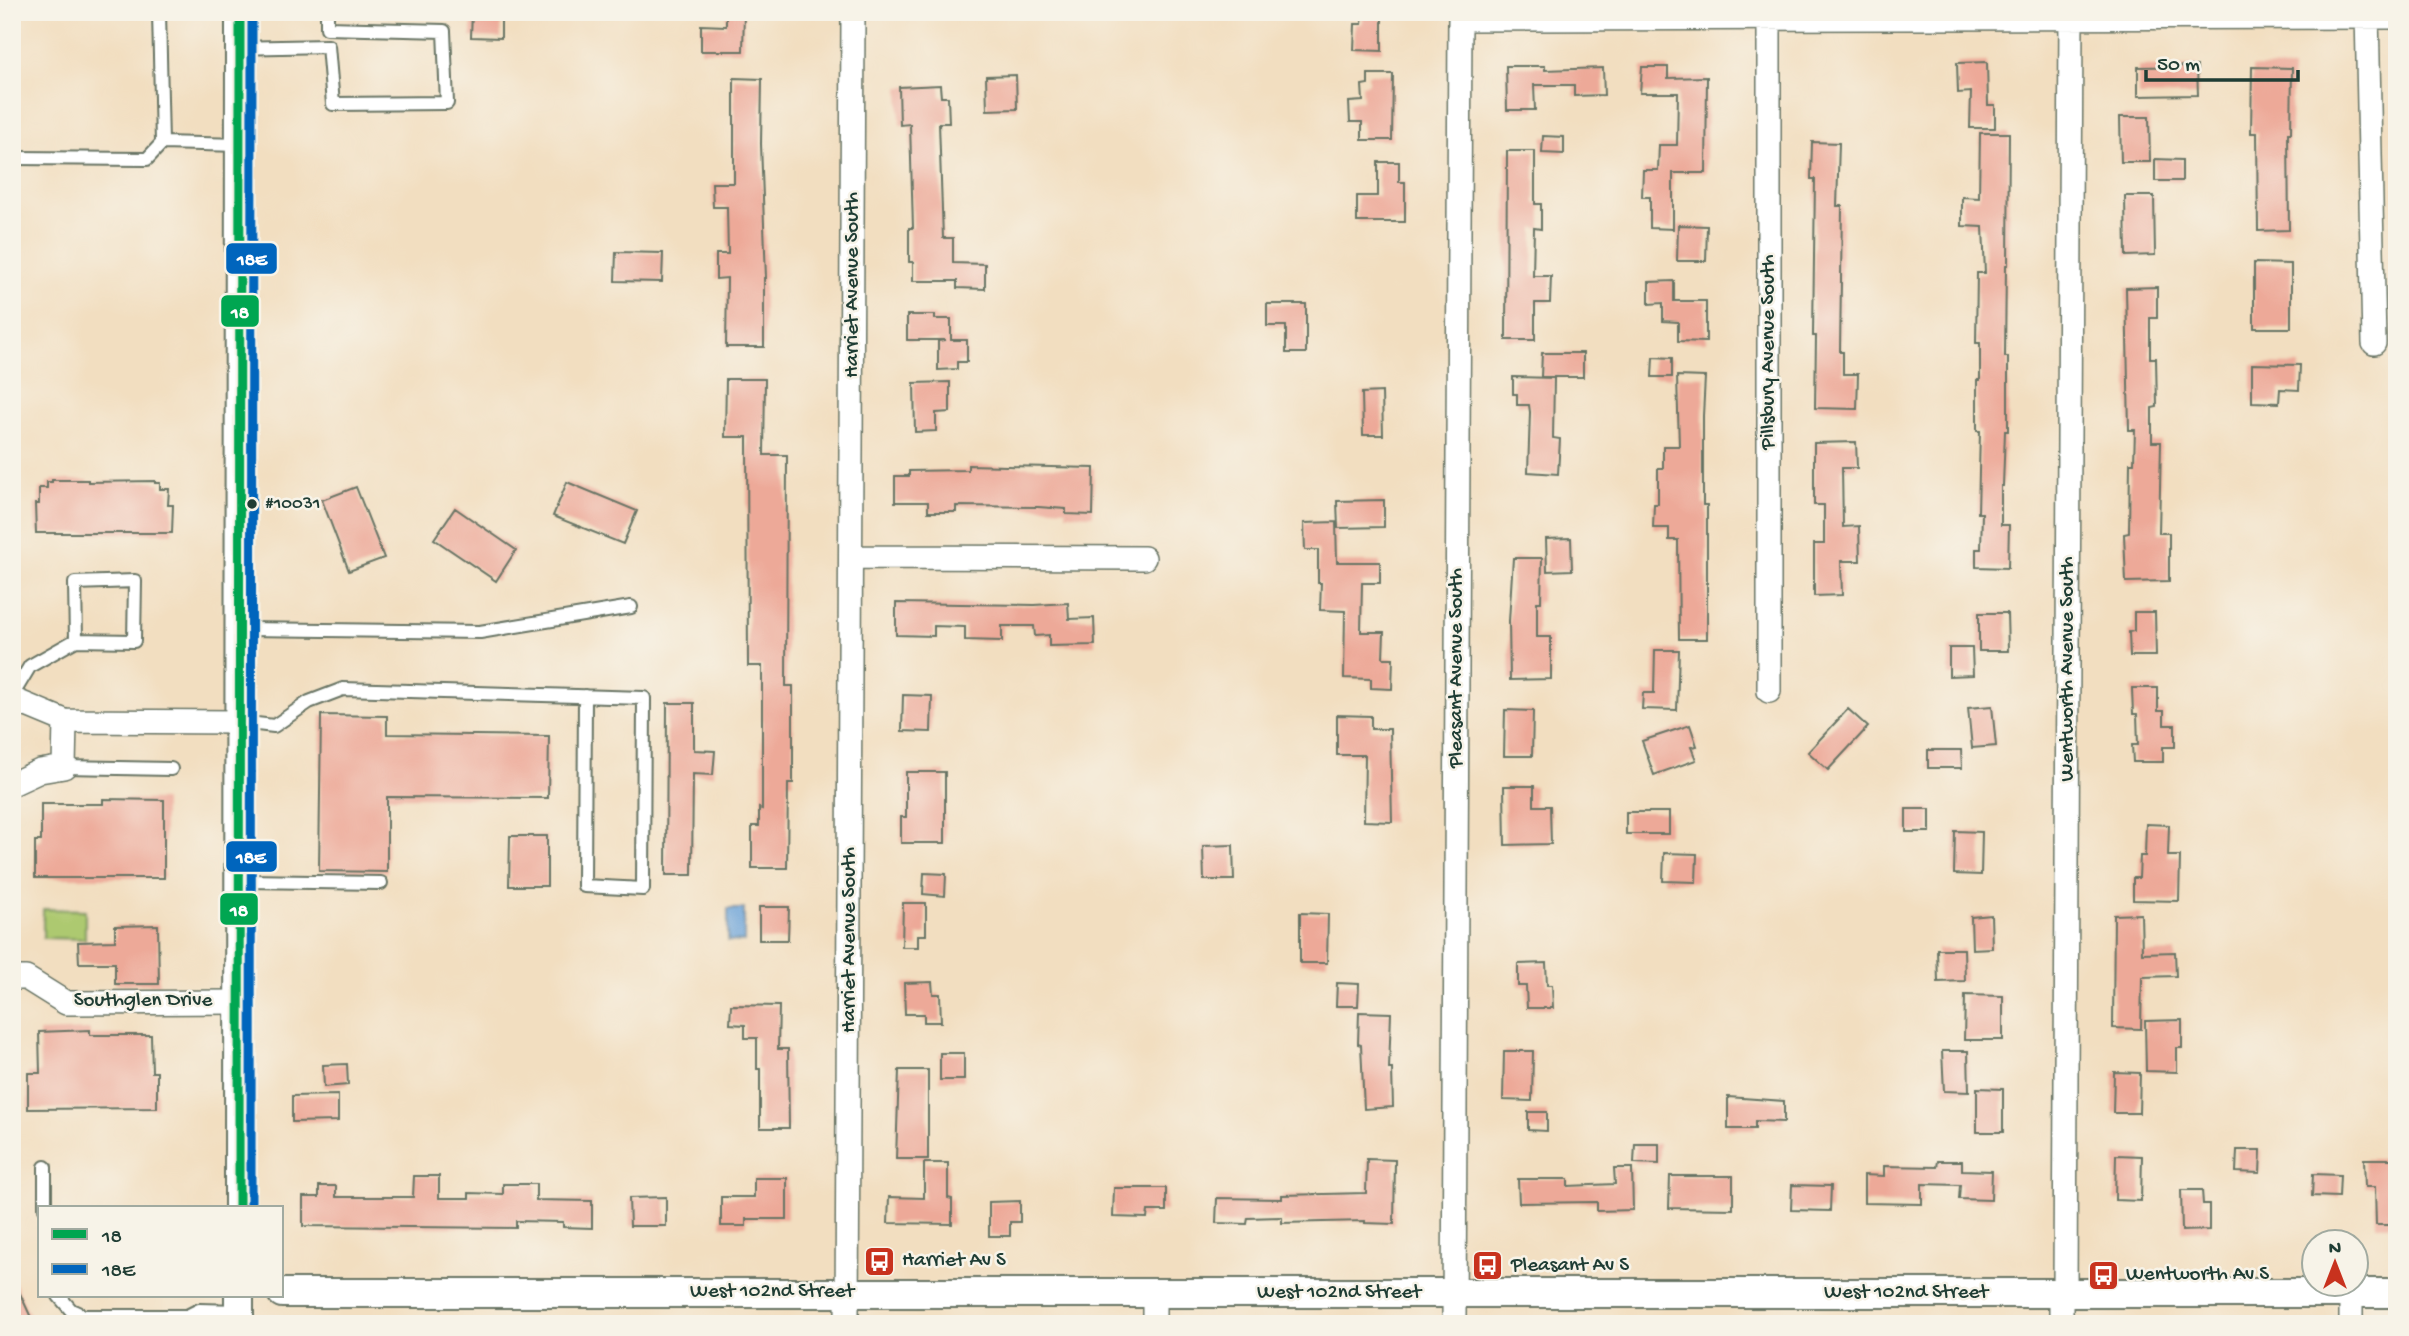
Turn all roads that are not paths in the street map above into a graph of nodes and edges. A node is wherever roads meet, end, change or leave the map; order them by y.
1 (159, 12) edge
2 (240, 12) edge
3 (327, 12) edge
4 (853, 12) edge
5 (2071, 15) edge
6 (2367, 15) edge
7 (1460, 16) edge
8 (1769, 16) edge
9 (2397, 18) edge
10 (327, 28) junction
11 (328, 46) junction
12 (240, 48) junction
13 (162, 143) junction
14 (240, 145) junction
15 (12, 158) edge
16 (2374, 343) dead end
17 (852, 557) junction
18 (1144, 558) dead end
19 (632, 607) dead end
20 (239, 629) junction
21 (76, 640) junction
22 (1769, 691) dead end
23 (584, 696) junction
24 (12, 697) edge
25 (65, 722) junction
26 (239, 722) junction
27 (64, 766) junction
28 (171, 769) dead end
29 (12, 784) edge
30 (239, 881) junction
31 (381, 883) dead end
32 (12, 978) edge
33 (239, 1002) junction
34 (45, 1167) dead end
35 (45, 1206) edge
36 (239, 1206) edge
37 (847, 1292) junction
38 (284, 1293) edge
39 (1154, 1293) junction
40 (1454, 1293) junction
41 (2065, 1293) junction
42 (2300, 1293) edge
43 (2370, 1293) edge
44 (2397, 1293) edge
45 (61, 1298) edge
46 (2351, 1298) edge
47 (239, 1310) edge
48 (121, 1320) edge
49 (173, 1320) edge
50 (848, 1324) edge
51 (1154, 1324) edge
52 (1454, 1324) edge
53 (2061, 1324) edge
54 (2351, 1324) edge

1 - 13 lane
2 - 12 street
3 - 10 lane
4 - 17 street, Harriet Avenue South
5 - 6 street
5 - 8 street
5 - 41 street, Wentworth Avenue South
6 - 9 street
6 - 16 street
7 - 8 street
7 - 40 street, Pleasant Avenue South
8 - 22 street, Pillsbury Avenue South
10 - 11 lane
10 - 11 lane
11 - 12 lane
12 - 14 street
13 - 14 lane
13 - 15 lane
14 - 20 street
17 - 18 street
17 - 37 street, Harriet Avenue South
19 - 20 lane
20 - 26 street
21 - 21 lane
21 - 24 lane
23 - 23 lane
23 - 26 lane
24 - 25 street
25 - 26 street
25 - 27 street
26 - 30 street
27 - 28 lane
27 - 29 street
30 - 31 lane
30 - 33 street
32 - 33 street, Southglen Drive
33 - 36 street
34 - 35 lane
37 - 38 street, West 102nd Street
37 - 39 street, West 102nd Street
37 - 50 street, Harriet Avenue South
39 - 40 street, West 102nd Street
39 - 51 street
40 - 41 street, West 102nd Street
40 - 52 street, Pleasant Avenue South
41 - 42 street, West 102nd Street
41 - 53 street, Wentworth Avenue South
43 - 44 street, West 102nd Street
45 - 48 lane
46 - 54 street
47 - 49 lane
48 - 49 lane

